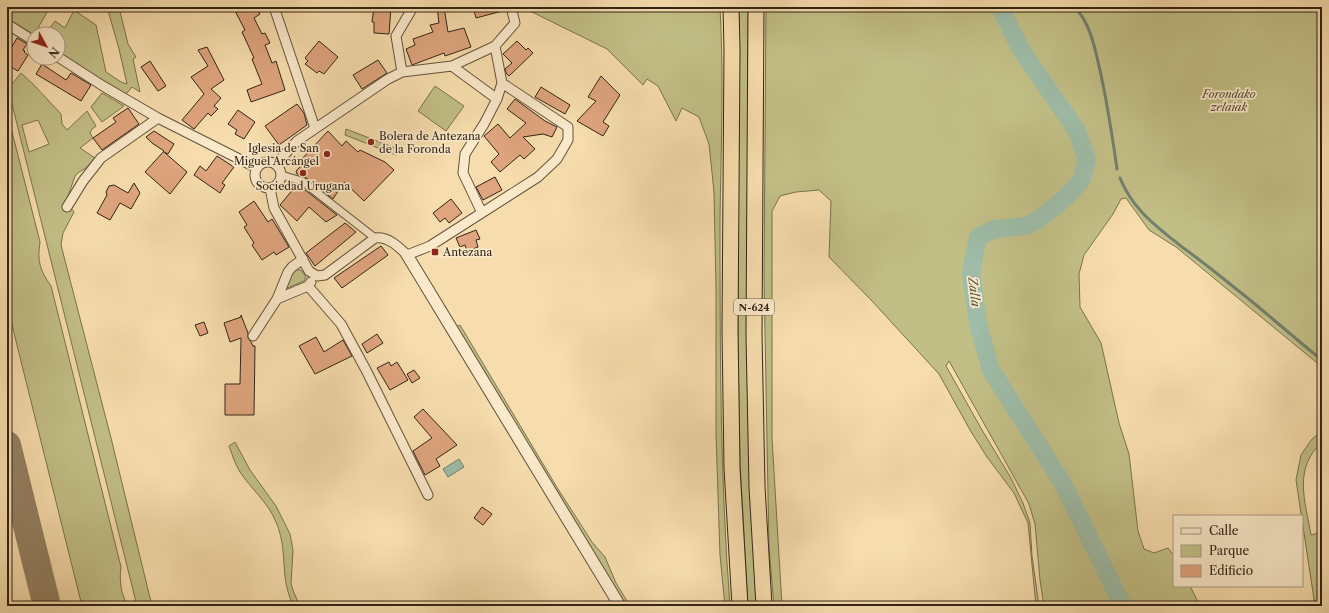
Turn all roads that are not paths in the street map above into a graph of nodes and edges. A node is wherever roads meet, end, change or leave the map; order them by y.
1 (274, 7) edge
2 (413, 7) edge
3 (511, 7) edge
4 (731, 7) edge
5 (756, 7) edge
6 (7, 24) edge
7 (26, 36) edge
8 (495, 46) junction
9 (66, 62) edge
10 (452, 66) junction
11 (402, 72) junction
12 (502, 83) junction
13 (497, 99) junction
14 (158, 118) junction
15 (316, 128) junction
16 (276, 164) junction
17 (257, 168) junction
18 (281, 175) junction
19 (270, 188) junction
20 (67, 207) dead end
21 (482, 213) junction
22 (375, 238) junction
23 (407, 255) junction
24 (303, 259) junction
25 (317, 276) junction
26 (308, 286) junction
27 (277, 299) junction
28 (253, 336) dead end
29 (428, 495) dead end
30 (620, 606) edge
31 (740, 606) edge
32 (764, 606) edge

1 - 15 street
2 - 11 street
3 - 8 street
4 - 31 highway, N-624
5 - 32 highway, N-624
6 - 7 street
8 - 10 street
8 - 12 street
9 - 14 street
10 - 11 street
10 - 13 street
11 - 15 street
12 - 13 street
12 - 21 street
13 - 21 street
14 - 17 street
14 - 20 street
15 - 16 street
16 - 17 street
16 - 18 street
17 - 19 street
18 - 19 street
18 - 22 street
19 - 24 street
21 - 23 street
22 - 23 street
22 - 25 street
23 - 30 street
24 - 25 street
24 - 27 street
25 - 26 street
26 - 27 street
26 - 29 street
27 - 28 street

